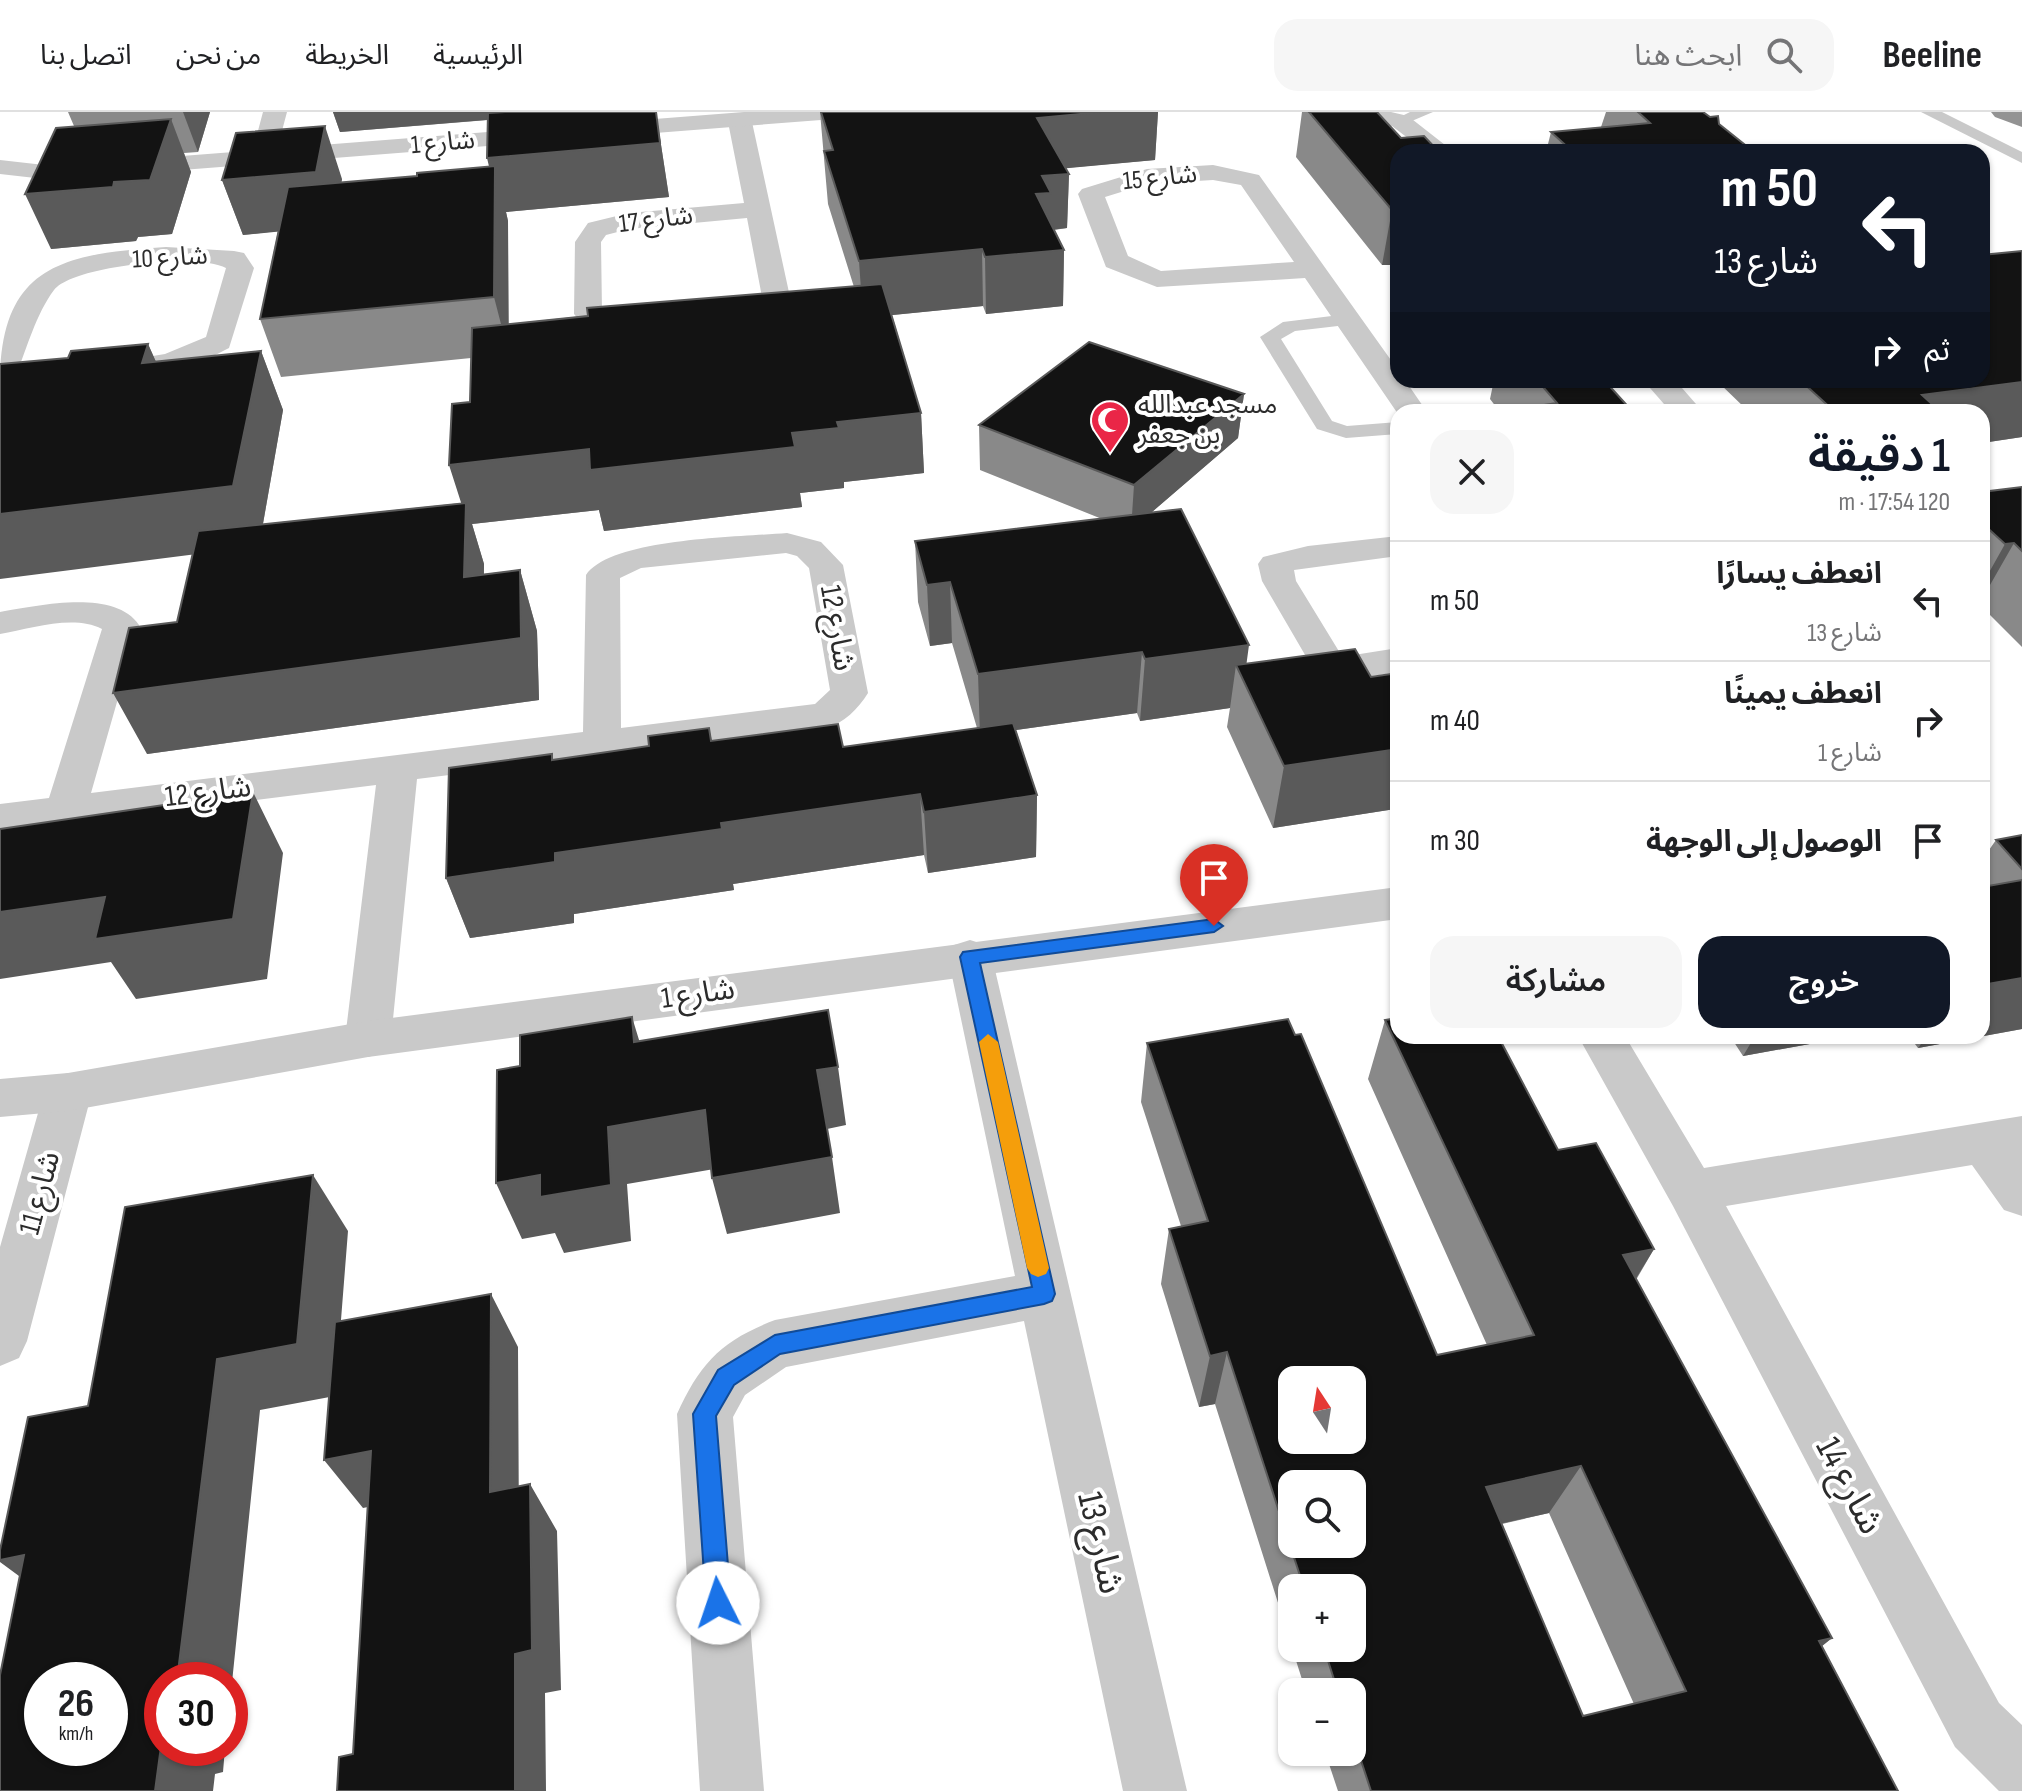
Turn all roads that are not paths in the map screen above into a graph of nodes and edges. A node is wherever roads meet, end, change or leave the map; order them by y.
1 (275, 112) edge
2 (834, 112) edge
3 (1359, 112) edge
4 (1425, 112) edge
5 (1929, 112) edge
6 (1935, 112) edge
7 (2003, 112) edge
8 (2022, 120) edge
9 (592, 121) edge
10 (1400, 121) junction
11 (740, 122) junction
12 (1987, 140) junction
13 (1431, 144) edge
14 (263, 157) junction
15 (2022, 158) edge
16 (0, 167) edge
17 (53, 173) junction
18 (0, 189) edge
19 (758, 209) junction
20 (1313, 269) junction
21 (701, 319) edge
22 (1348, 320) junction
23 (657, 323) edge
24 (1387, 358) edge
25 (96, 370) edge
26 (32, 373) edge
27 (0, 375) edge
28 (1666, 388) edge
29 (1680, 404) edge
30 (1390, 429) edge
31 (1390, 547) edge
32 (0, 623) edge
33 (1390, 661) edge
34 (602, 743) junction
35 (398, 768) junction
36 (66, 809) junction
37 (0, 818) edge
38 (1390, 904) edge
39 (970, 957) junction
40 (368, 1039) junction
41 (1606, 1044) edge
42 (68, 1092) junction
43 (0, 1098) edge
44 (2003, 1139) edge
45 (1691, 1191) junction
46 (2022, 1195) edge
47 (1044, 1294) junction
48 (0, 1341) edge
49 (2022, 1769) edge
50 (732, 1791) edge
51 (1155, 1791) edge

1 - 14 street
2 - 11 street, شارع 1
3 - 10 street
4 - 10 lane
5 - 12 lane
6 - 12 lane
7 - 8 highway
9 - 11 street, شارع 1
9 - 14 street, شارع 1
10 - 13 street
11 - 19 street
12 - 15 lane
14 - 17 street, شارع 1
16 - 17 street, شارع 1
17 - 18 street, شارع 1
19 - 21 street
19 - 23 street, شارع 17
20 - 20 street, شارع 15
20 - 22 street, شارع 15
22 - 24 street, شارع 15
22 - 30 lane
25 - 27 street, شارع 10
26 - 27 street, شارع 10
28 - 29 street
31 - 33 street
32 - 36 street
34 - 34 street, شارع 12
34 - 35 street, شارع 12
35 - 36 street, شارع 12
35 - 40 street
36 - 37 street, شارع 12
38 - 39 street, شارع 1
39 - 40 street, شارع 1
39 - 47 street, شارع 13
40 - 42 street, شارع 1
41 - 45 street, شارع 14
42 - 43 street, شارع 1
42 - 48 street, شارع 11
44 - 45 street
44 - 46 street
45 - 49 street, شارع 14
47 - 50 street
47 - 51 street, شارع 13

